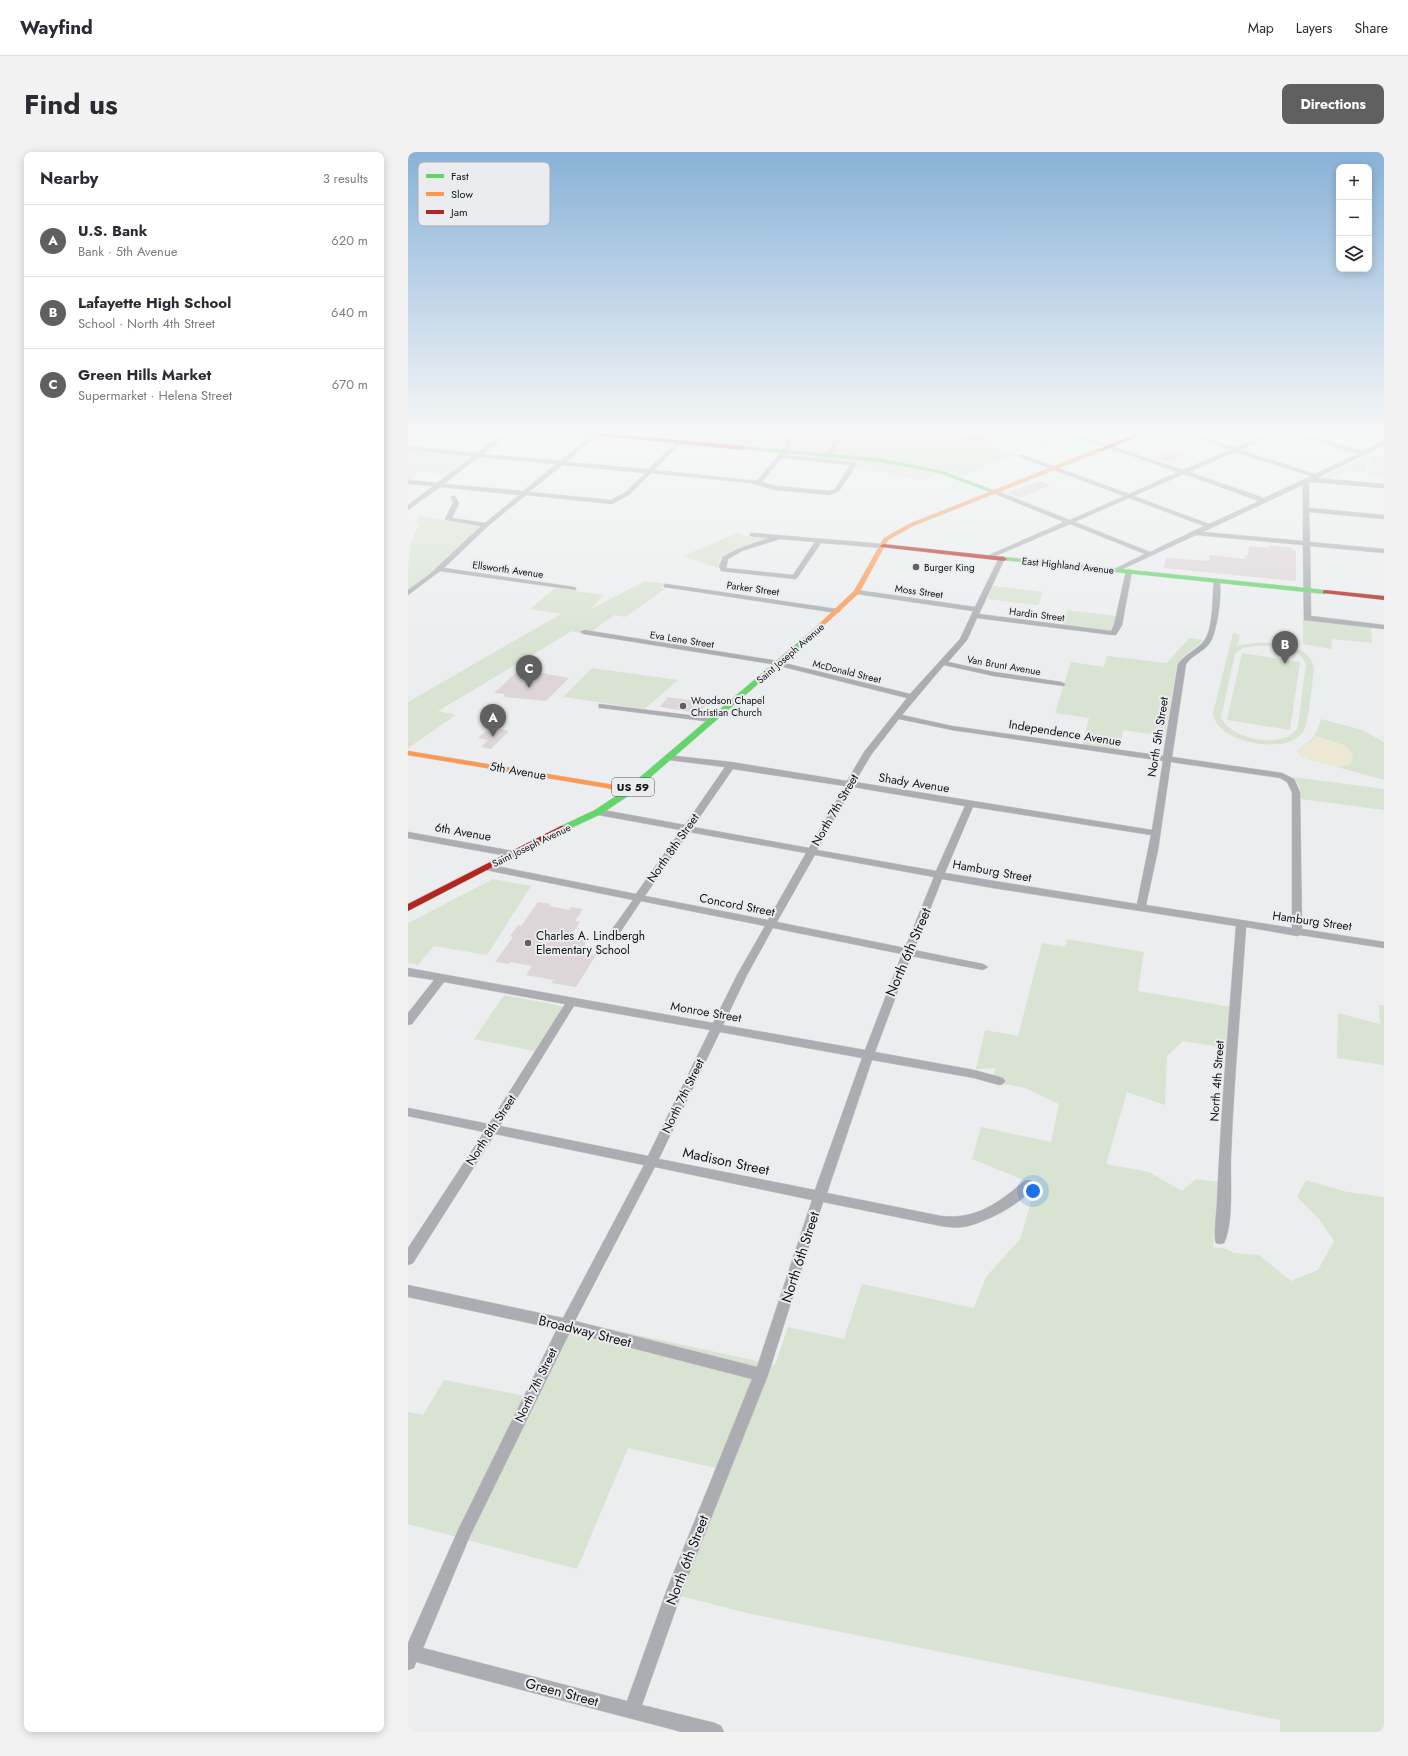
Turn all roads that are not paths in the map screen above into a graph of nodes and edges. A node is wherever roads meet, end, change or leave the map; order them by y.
1 (456, 504) edge
2 (512, 504) edge
3 (965, 504) edge
4 (1025, 504) edge
5 (1110, 504) edge
6 (1149, 504) edge
7 (1255, 504) edge
8 (1308, 504) edge
9 (1307, 510) junction
10 (1384, 517) edge
11 (1069, 521) junction
12 (486, 526) junction
13 (1209, 526) junction
14 (1195, 533) junction
15 (752, 535) dead end
16 (780, 537) junction
17 (820, 540) junction
18 (1308, 544) junction
19 (883, 546) junction
20 (1384, 551) edge
21 (1150, 554) junction
22 (996, 557) junction
23 (439, 569) junction
24 (1116, 570) junction
25 (1129, 571) junction
26 (1217, 581) junction
27 (666, 586) dead end
28 (574, 589) dead end
29 (1307, 590) junction
30 (858, 592) junction
31 (408, 593) edge
32 (1384, 598) edge
33 (837, 611) junction
34 (976, 612) junction
35 (1384, 627) edge
36 (584, 632) dead end
37 (944, 663) junction
38 (778, 664) junction
39 (1061, 684) dead end
40 (912, 697) junction
41 (602, 706) dead end
42 (897, 716) junction
43 (712, 720) junction
44 (408, 753) edge
45 (669, 757) junction
46 (1166, 760) junction
47 (731, 765) junction
48 (849, 784) junction
49 (628, 792) junction
50 (970, 804) junction
51 (598, 812) junction
52 (687, 828) junction
53 (1155, 833) junction
54 (408, 835) edge
55 (812, 851) junction
56 (513, 854) junction
57 (486, 867) junction
58 (940, 875) junction
59 (638, 899) junction
60 (408, 908) edge
61 (1141, 908) junction
62 (1241, 924) junction
63 (769, 925) junction
64 (615, 932) dead end
65 (1297, 933) junction
66 (1384, 945) edge
67 (908, 951) junction
68 (983, 967) dead end
69 (408, 972) edge
70 (441, 978) junction
71 (572, 1001) junction
72 (408, 1021) edge
73 (717, 1027) junction
74 (869, 1055) junction
75 (999, 1081) dead end
76 (408, 1112) edge
77 (491, 1128) junction
78 (652, 1161) junction
79 (1028, 1185) dead end
80 (820, 1196) junction
81 (1220, 1239) dead end
82 (408, 1259) edge
83 (408, 1291) edge
84 (566, 1325) junction
85 (761, 1375) junction
86 (409, 1656) edge
87 (632, 1710) junction
88 (715, 1732) edge

1 - 12 street
2 - 12 street
3 - 19 street, Saint Joseph Avenue / US 59
4 - 11 street
5 - 11 street
6 - 13 street
7 - 13 street
8 - 9 street
9 - 10 street
9 - 18 street
11 - 21 street
11 - 22 street
12 - 23 street
13 - 14 street
14 - 18 street
14 - 21 street
15 - 16 street, East Highland Avenue
16 - 17 street, East Highland Avenue
16 - 17 street
17 - 19 street, East Highland Avenue
18 - 20 street
18 - 29 street
19 - 22 street, East Highland Avenue
19 - 30 street, Saint Joseph Avenue / US 59
21 - 24 street
22 - 24 street, East Highland Avenue
22 - 34 street, North 7th Street
23 - 28 street, Ellsworth Avenue
23 - 31 street
24 - 25 street, East Highland Avenue
25 - 26 street, East Highland Avenue
25 - 34 street, Hardin Street
26 - 29 street, East Highland Avenue
26 - 46 street, North 5th Street
27 - 33 street, Parker Street
29 - 32 street, East Highland Avenue
29 - 35 street
30 - 33 street, Saint Joseph Avenue / US 59
30 - 34 street, Moss Street
33 - 38 street, Saint Joseph Avenue / US 59
34 - 37 street, North 7th Street
36 - 38 street, Eva Lene Street
37 - 39 street, Van Brunt Avenue
37 - 40 street, North 7th Street
38 - 40 street, McDonald Street
38 - 43 street, Saint Joseph Avenue / US 59
40 - 42 street, North 7th Street
41 - 43 street
42 - 46 street, Independence Avenue
42 - 48 street, North 7th Street
43 - 45 street, Saint Joseph Avenue / US 59
44 - 49 street, 5th Avenue
45 - 47 street, Shady Avenue
45 - 49 street, Saint Joseph Avenue / US 59
46 - 53 street, North 5th Street
46 - 65 street, Independence Avenue
47 - 48 street, Shady Avenue
47 - 52 street, North 8th Street
48 - 50 street, Shady Avenue
48 - 55 street, North 7th Street
49 - 51 street, Saint Joseph Avenue / US 59
50 - 53 street, Shady Avenue
50 - 58 street, North 6th Street
51 - 52 street, Hamburg Street
51 - 56 street, Saint Joseph Avenue / US 59
52 - 55 street, Hamburg Street
52 - 59 street, North 8th Street
53 - 61 street, North 5th Street
54 - 56 street, 6th Avenue
55 - 58 street, Hamburg Street
55 - 63 street, North 7th Street
56 - 57 street, Saint Joseph Avenue / US 59
57 - 59 street, Concord Street
57 - 60 street, Saint Joseph Avenue / US 59
58 - 61 street, Hamburg Street
58 - 67 street, North 6th Street
59 - 63 street, Concord Street
59 - 64 street, North 8th Street
61 - 62 street, Hamburg Street
62 - 65 street, Hamburg Street
62 - 81 street, North 4th Street
63 - 67 street, Concord Street
63 - 73 street, North 7th Street
65 - 66 street, Hamburg Street
67 - 68 street, Concord Street
67 - 74 street, North 6th Street
69 - 70 street, Monroe Street
70 - 71 street, Monroe Street
70 - 72 street
71 - 73 street, Monroe Street
71 - 77 street, North 8th Street
73 - 74 street, Monroe Street
73 - 78 street, North 7th Street
74 - 75 street, Monroe Street
74 - 80 street, North 6th Street
76 - 77 street, Madison Street
77 - 78 street, Madison Street
77 - 82 street, North 8th Street
78 - 80 street, Madison Street
78 - 84 street, North 7th Street
79 - 80 street, Madison Street
80 - 85 street, North 6th Street
83 - 84 street, Broadway Street
84 - 85 street, Broadway Street
84 - 86 street, North 7th Street
85 - 87 street, North 6th Street
86 - 87 street, Green Street
87 - 88 street, Green Street

